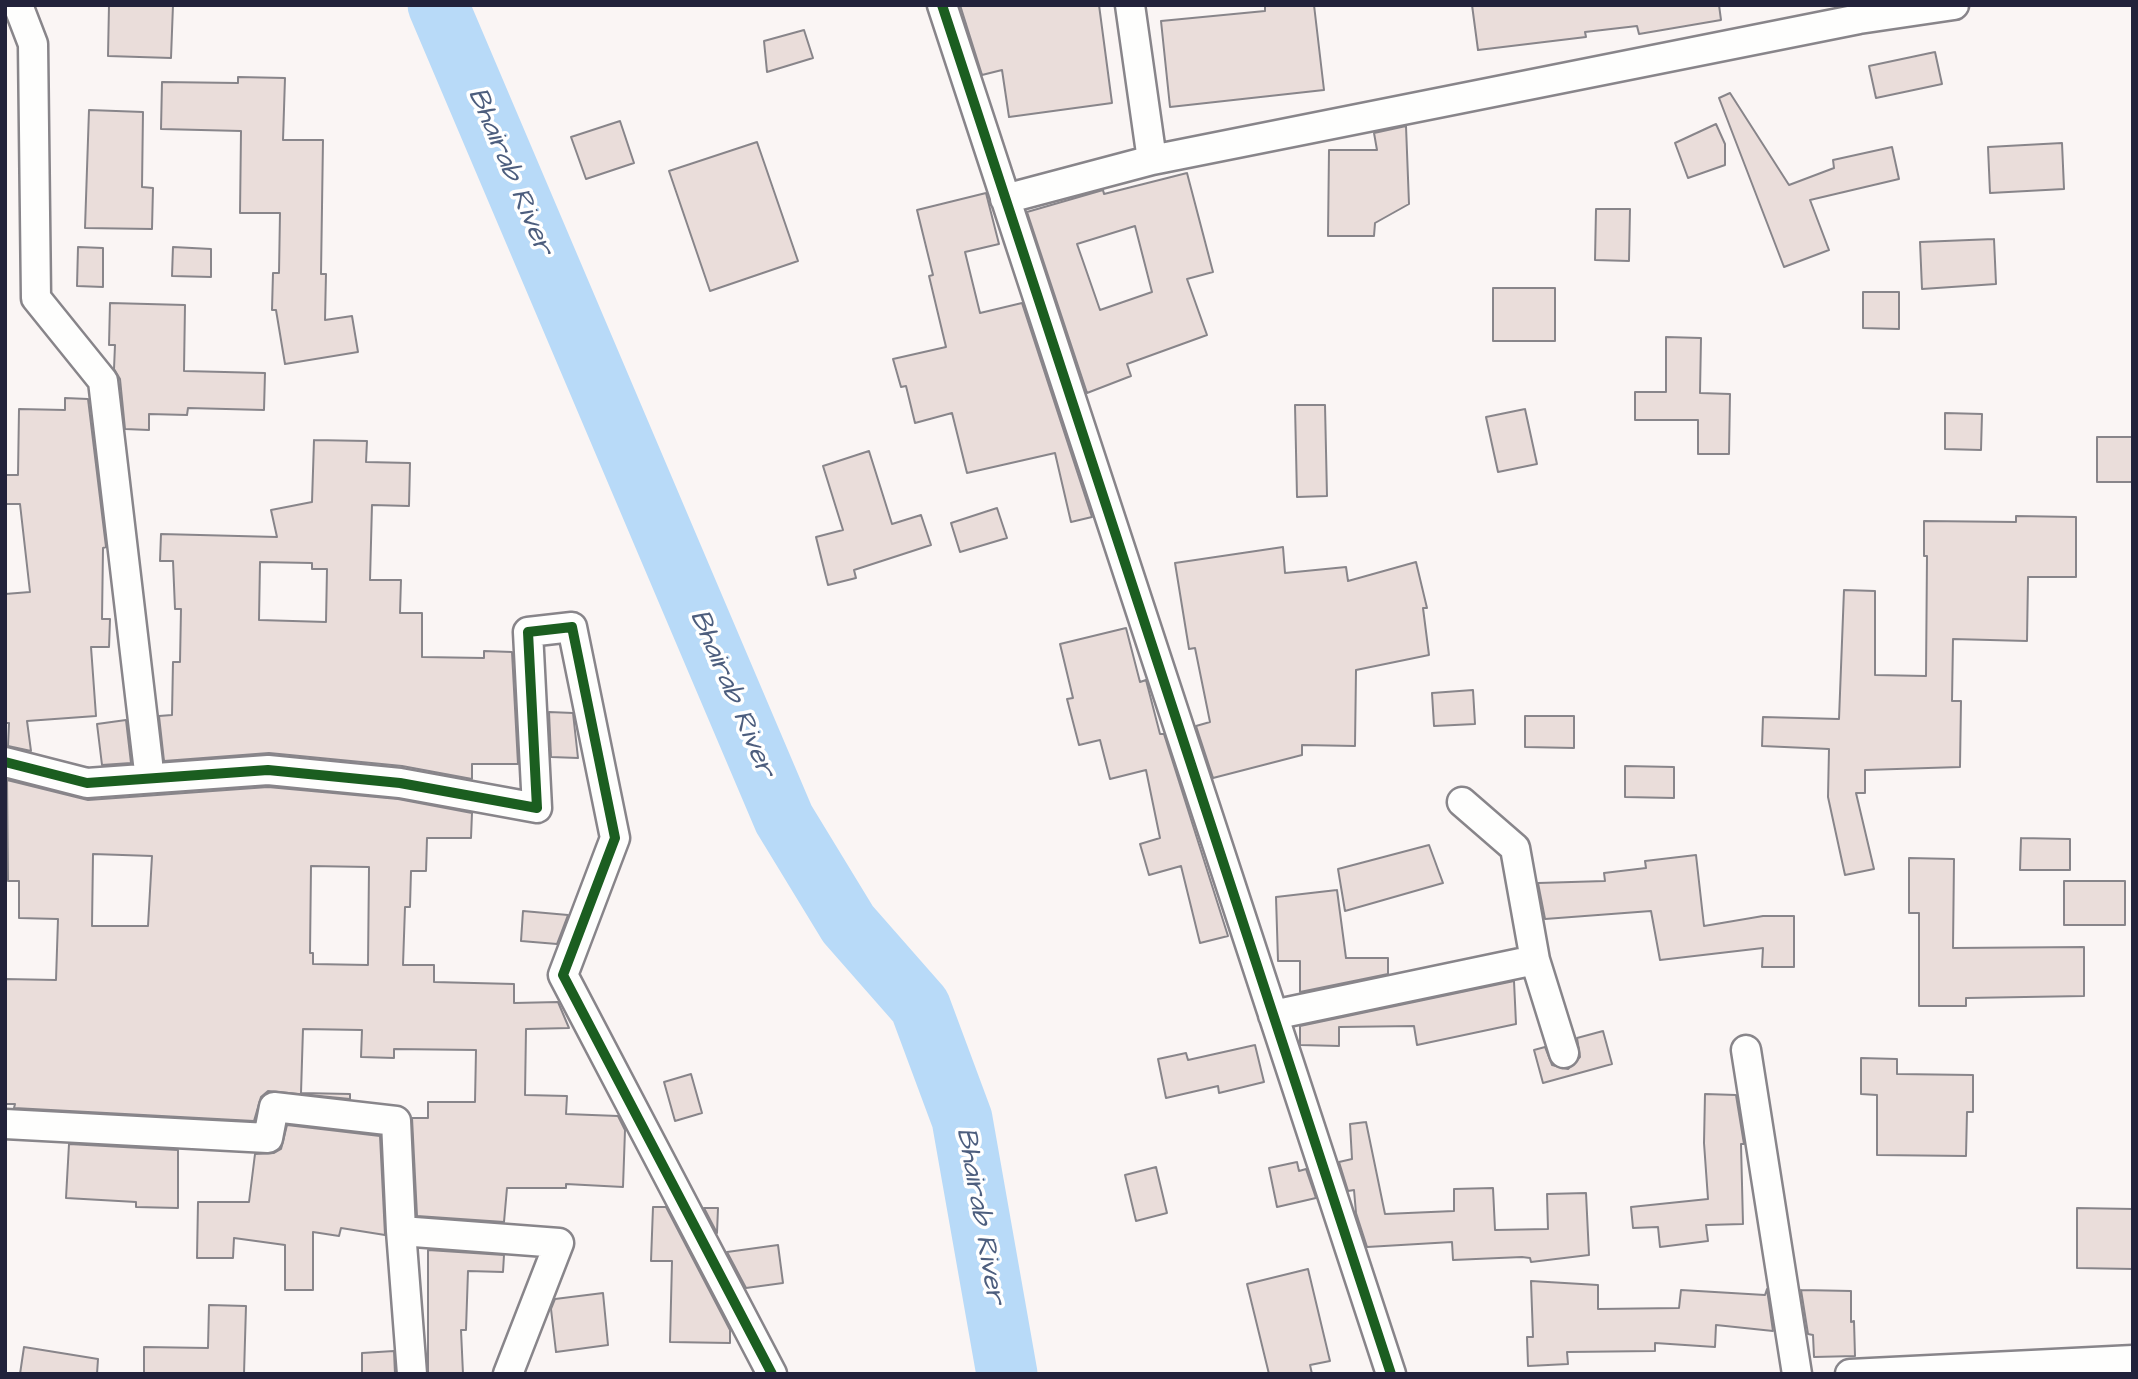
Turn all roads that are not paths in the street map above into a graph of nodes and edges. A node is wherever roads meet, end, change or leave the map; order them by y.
1 (18, 5) edge
2 (942, 5) edge
3 (1130, 5) edge
4 (1954, 5) edge
5 (1152, 160) junction
6 (1005, 199) junction
7 (5, 762) edge
8 (148, 763) dead end
9 (1462, 802) dead end
10 (1535, 960) junction
11 (1273, 1015) junction
12 (1746, 1050) dead end
13 (1564, 1054) dead end
14 (5, 1124) edge
15 (401, 1231) junction
16 (2133, 1360) edge
17 (412, 1374) edge
18 (508, 1374) edge
19 (772, 1374) edge
20 (1391, 1374) edge
21 (1797, 1374) edge
22 (1850, 1374) edge

1 - 8 street
2 - 6 street
3 - 5 street
4 - 5 street
5 - 6 street
6 - 11 street
7 - 19 street
9 - 10 street
10 - 11 street
10 - 13 street
11 - 20 street
12 - 21 street
14 - 15 street
15 - 17 street
15 - 18 street
16 - 22 street

